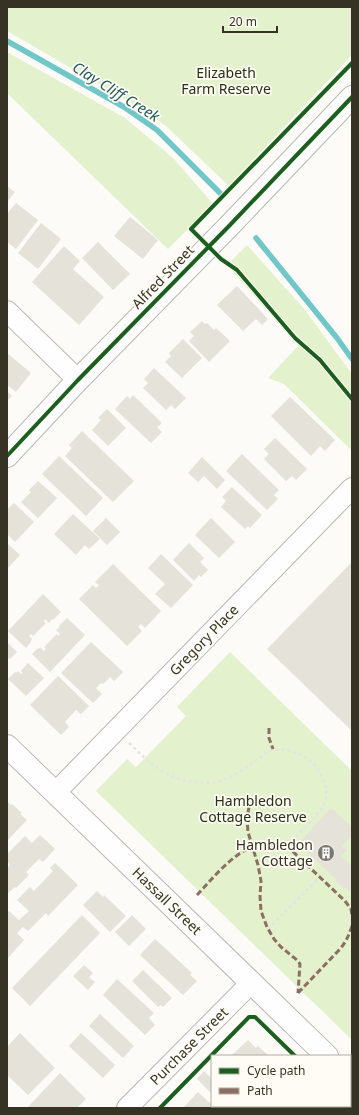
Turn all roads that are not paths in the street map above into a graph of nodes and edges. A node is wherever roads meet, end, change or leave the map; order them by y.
1 (352, 97) edge
2 (7, 311) edge
3 (78, 380) junction
4 (7, 456) edge
5 (352, 488) edge
6 (7, 746) edge
7 (55, 793) junction
8 (251, 983) junction
9 (326, 1055) edge
10 (127, 1108) edge

1 - 3 street, Alfred Street
2 - 3 street
3 - 4 street, Alfred Street
5 - 7 street, Gregory Place
6 - 7 street, Hassall Street
7 - 8 street, Hassall Street
8 - 9 street, Hassall Street
8 - 10 street, Purchase Street

